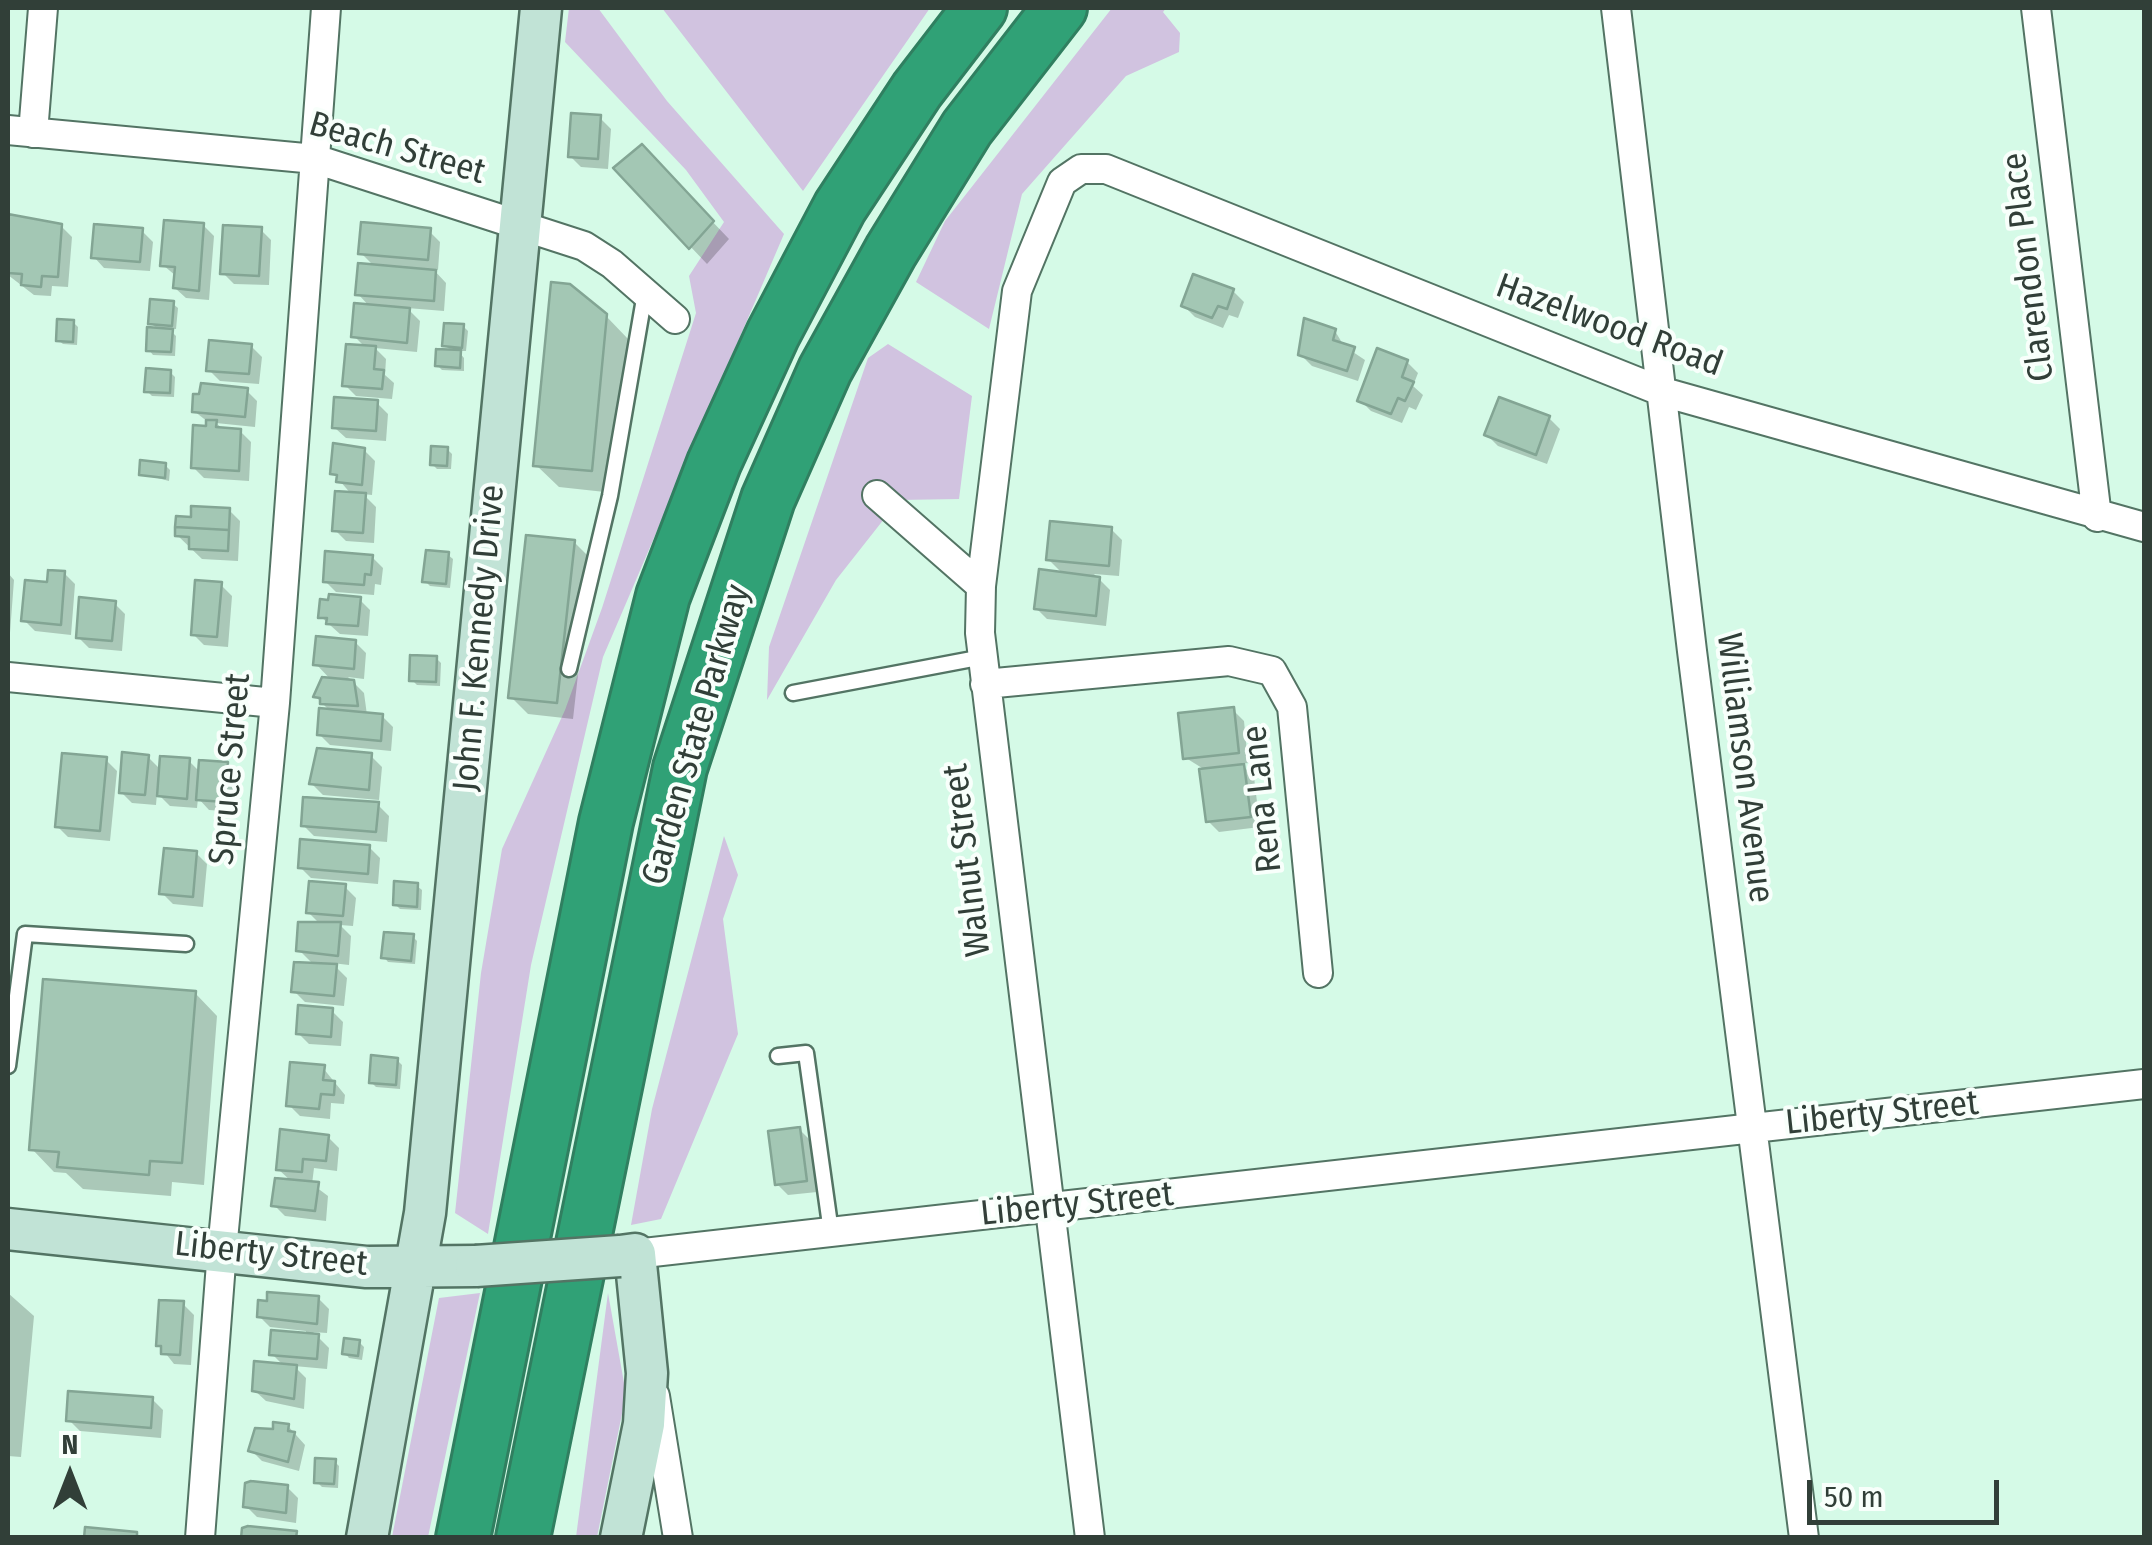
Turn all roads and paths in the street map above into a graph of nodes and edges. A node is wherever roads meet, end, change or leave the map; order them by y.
1 (43, 8) edge
2 (326, 8) edge
3 (542, 8) edge
4 (980, 8) edge
5 (1060, 8) edge
6 (1616, 8) edge
7 (2036, 8) edge
8 (20, 132) edge
9 (315, 159) junction
10 (1062, 182) joint
11 (520, 224) junction
12 (645, 293) junction
13 (675, 319) dead end
14 (1663, 392) junction
15 (877, 495) dead end
16 (2097, 517) junction
17 (2144, 527) edge
18 (981, 586) junction
19 (570, 669) dead end
20 (984, 670) junction
21 (8, 677) edge
22 (793, 693) dead end
23 (275, 702) junction
24 (186, 944) dead end
25 (1318, 973) dead end
26 (778, 1056) dead end
27 (8, 1066) edge
28 (2144, 1084) edge
29 (1752, 1128) junction
30 (1046, 1208) junction
31 (8, 1229) edge
32 (523, 1232) junction
33 (830, 1232) junction
34 (222, 1250) junction
35 (611, 1254) junction
36 (416, 1269) junction
37 (646, 1350) junction
38 (200, 1538) edge
39 (366, 1538) edge
40 (447, 1538) edge
41 (463, 1538) edge
42 (523, 1538) edge
43 (546, 1538) edge
44 (621, 1538) edge
45 (678, 1538) edge
46 (1090, 1538) edge
47 (1804, 1538) edge

1 - 8 street
2 - 9 street, Spruce Street
3 - 11 main road, John F. Kennedy Drive
4 - 32 highway, Garden State Parkway
5 - 35 highway, Garden State Parkway
6 - 14 street, Williamson Avenue
7 - 16 street, Clarendon Place
8 - 9 street, Beach Street
9 - 11 street, Beach Street
9 - 23 street, Spruce Street
10 - 14 street, Hazelwood Road
10 - 18 street, Walnut Street
11 - 12 street, Beach Street
11 - 36 main road, John F. Kennedy Drive
12 - 13 street, Beach Street
12 - 19 lane
14 - 16 street, Hazelwood Road
14 - 29 street, Williamson Avenue
15 - 18 street
16 - 17 street, Hazelwood Road
18 - 20 street, Walnut Street
20 - 22 lane
20 - 25 street, Rena Lane
20 - 30 street, Walnut Street
21 - 23 street
23 - 34 street, Spruce Street
24 - 27 lane
26 - 33 lane
28 - 29 street, Liberty Street
29 - 30 street, Liberty Street
29 - 47 street, Williamson Avenue
30 - 33 street, Liberty Street
30 - 46 street, Walnut Street
31 - 34 main road, Liberty Street
32 - 40 highway
32 - 41 highway, Garden State Parkway
33 - 35 street, Liberty Street
34 - 36 main road, Liberty Street
34 - 38 street, Spruce Street
35 - 36 main road, Liberty Street, bridge
35 - 37 main road
35 - 42 highway, Garden State Parkway
35 - 43 highway
36 - 39 main road, John F. Kennedy Drive
37 - 44 main road
37 - 45 street

